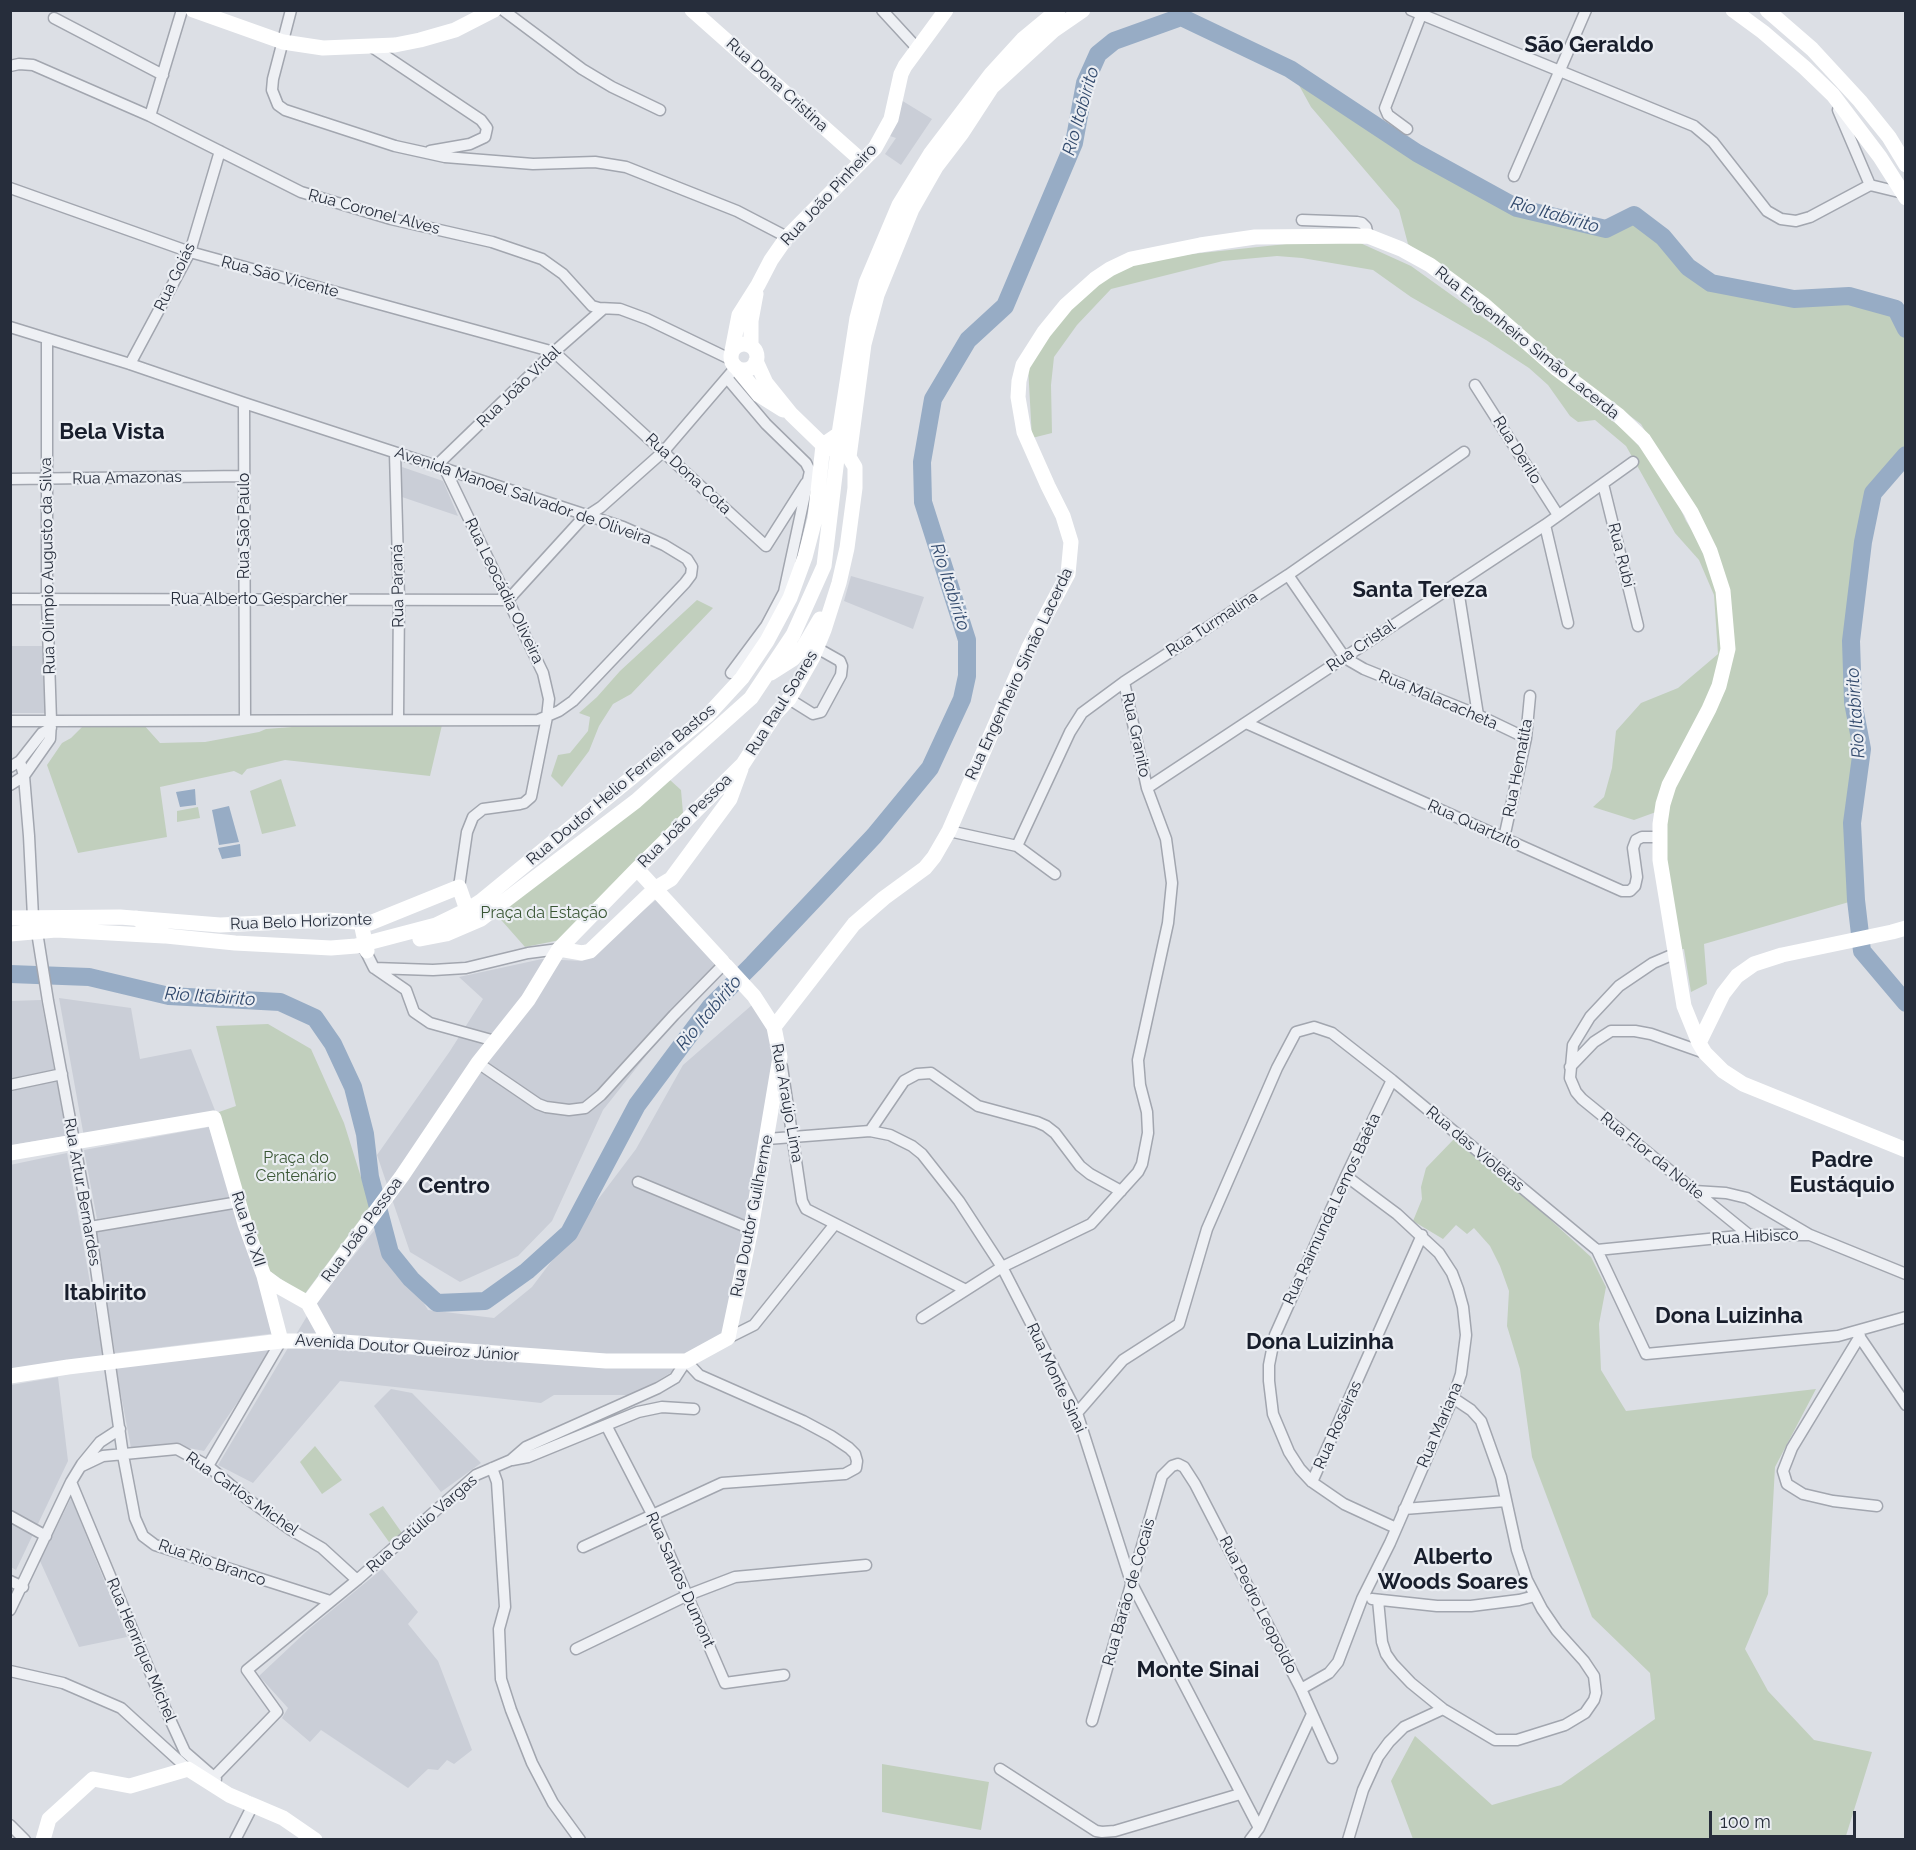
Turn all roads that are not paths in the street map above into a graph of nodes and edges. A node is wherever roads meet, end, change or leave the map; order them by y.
1 (182, 10) edge
2 (193, 10) edge
3 (291, 10) edge
4 (494, 10) edge
5 (503, 10) edge
6 (692, 10) edge
7 (882, 10) edge
8 (934, 10) edge
9 (946, 10) edge
10 (1058, 10) edge
11 (1083, 10) edge
12 (1411, 10) edge
13 (1586, 10) edge
14 (1733, 10) edge
15 (1767, 10) edge
16 (1423, 13) edge
17 (54, 18) dead end
18 (283, 42) junction
19 (920, 44) junction
20 (372, 46) junction
21 (10, 66) edge
22 (1558, 71) junction
23 (163, 75) junction
24 (1833, 95) junction
25 (660, 110) dead end
26 (150, 117) junction
27 (1407, 129) dead end
28 (220, 151) junction
29 (418, 152) junction
30 (862, 161) junction
31 (1905, 165) edge
32 (1514, 176) dead end
33 (1870, 185) junction
34 (10, 188) edge
35 (1904, 196) edge
36 (1302, 220) dead end
37 (1368, 236) junction
38 (787, 237) junction
39 (190, 252) junction
40 (758, 285) junction
41 (603, 309) junction
42 (10, 327) edge
43 (47, 339) junction
44 (751, 346) junction
45 (554, 352) junction
46 (756, 361) junction
47 (130, 363) junction
48 (731, 365) junction
49 (1476, 385) dead end
50 (243, 403) junction
51 (791, 414) junction
52 (839, 434) junction
53 (823, 445) junction
54 (664, 451) junction
55 (1464, 452) dead end
56 (395, 453) junction
57 (848, 459) junction
58 (1633, 462) dead end
59 (440, 467) junction
60 (244, 476) junction
61 (10, 479) edge
62 (46, 480) junction
63 (806, 483) junction
64 (1603, 484) junction
65 (1558, 515) junction
66 (588, 516) junction
67 (1545, 525) junction
68 (1288, 575) junction
69 (1457, 583) junction
70 (835, 595) junction
71 (10, 599) edge
72 (47, 599) junction
73 (244, 599) junction
74 (399, 599) junction
75 (508, 600) junction
76 (1568, 623) dead end
77 (1638, 626) dead end
78 (793, 635) junction
79 (817, 648) junction
80 (1345, 658) junction
81 (793, 659) junction
82 (731, 673) dead end
83 (766, 677) junction
84 (1124, 682) junction
85 (1530, 696) dead end
86 (789, 699) junction
87 (776, 713) junction
88 (1478, 715) junction
89 (547, 717) junction
90 (398, 719) junction
91 (245, 720) junction
92 (10, 721) edge
93 (1246, 723) junction
94 (51, 724) junction
95 (1526, 738) junction
96 (15, 764) edge
97 (743, 764) junction
98 (24, 776) junction
99 (10, 785) edge
100 (1147, 788) junction
101 (949, 831) junction
102 (1660, 837) junction
103 (1504, 838) junction
104 (1017, 846) junction
105 (637, 869) junction
106 (1055, 874) dead end
107 (459, 886) junction
108 (656, 888) junction
109 (467, 910) junction
110 (10, 918) edge
111 (136, 918) junction
112 (361, 923) junction
113 (220, 925) junction
114 (1899, 930) edge
115 (36, 932) junction
116 (10, 934) edge
117 (166, 936) junction
118 (366, 948) junction
119 (559, 949) junction
120 (1674, 954) junction
121 (728, 966) junction
122 (374, 968) junction
123 (774, 1027) junction
124 (495, 1041) junction
125 (1702, 1048) junction
126 (780, 1057) junction
127 (478, 1063) junction
128 (1570, 1068) junction
129 (62, 1074) junction
130 (1392, 1080) junction
131 (10, 1085) edge
132 (870, 1131) junction
133 (794, 1137) junction
134 (767, 1139) junction
135 (74, 1142) junction
136 (1905, 1150) edge
137 (10, 1153) edge
138 (1346, 1176) junction
139 (638, 1182) dead end
140 (1121, 1191) junction
141 (1694, 1191) junction
142 (239, 1202) junction
143 (835, 1224) junction
144 (90, 1227) junction
145 (751, 1229) junction
146 (1422, 1235) junction
147 (1749, 1235) junction
148 (1810, 1235) junction
149 (1597, 1250) junction
150 (1002, 1267) junction
151 (1905, 1274) edge
152 (264, 1276) junction
153 (966, 1290) junction
154 (308, 1303) junction
155 (1905, 1317) edge
156 (922, 1318) dead end
157 (1858, 1334) junction
158 (728, 1338) junction
159 (281, 1341) junction
160 (328, 1341) junction
161 (686, 1360) junction
162 (109, 1362) junction
163 (10, 1376) edge
164 (1453, 1398) junction
165 (1905, 1405) edge
166 (694, 1409) dead end
167 (1077, 1413) junction
168 (606, 1425) junction
169 (120, 1429) junction
170 (123, 1455) junction
171 (512, 1460) junction
172 (208, 1466) junction
173 (1172, 1466) joint
174 (79, 1467) junction
175 (492, 1468) junction
176 (72, 1482) junction
177 (1312, 1482) junction
178 (1506, 1501) junction
179 (1876, 1506) dead end
180 (1404, 1509) junction
181 (652, 1514) junction
182 (10, 1516) edge
183 (1396, 1528) junction
184 (46, 1536) junction
185 (582, 1547) dead end
186 (866, 1566) dead end
187 (357, 1580) junction
188 (10, 1581) edge
189 (1131, 1582) junction
190 (21, 1590) junction
191 (688, 1595) junction
192 (1535, 1596) junction
193 (1362, 1599) junction
194 (1378, 1600) junction
195 (330, 1601) junction
196 (10, 1610) edge
197 (576, 1649) dead end
198 (10, 1671) edge
199 (784, 1675) dead end
200 (1301, 1689) junction
201 (1443, 1709) junction
202 (1312, 1714) junction
203 (1092, 1721) dead end
204 (1332, 1758) dead end
205 (188, 1769) junction
206 (1000, 1769) dead end
207 (213, 1778) junction
208 (1240, 1794) junction
209 (253, 1805) junction
210 (10, 1825) edge
211 (1259, 1828) junction
212 (25, 1839) edge
213 (43, 1839) edge
214 (235, 1839) edge
215 (315, 1839) edge
216 (580, 1839) edge
217 (1250, 1839) edge
218 (1348, 1839) edge

1 - 23 street
2 - 18 street
3 - 18 street
4 - 20 street
5 - 25 street
6 - 30 street, Rua Dona Cristina
7 - 19 street
8 - 19 street
9 - 19 street, Rua João Pinheiro
10 - 52 street
11 - 57 street
12 - 16 street
13 - 22 street
14 - 24 street
15 - 31 street
16 - 22 street
16 - 27 street
17 - 23 street
18 - 20 street
18 - 29 street
19 - 30 street, Rua João Pinheiro
20 - 29 street
21 - 26 street, Rua Coronel Alves
22 - 32 street
22 - 33 street
23 - 26 street
24 - 33 street
24 - 35 street
26 - 28 street, Rua Coronel Alves
28 - 39 street, Rua Goiás
28 - 41 street, Rua Coronel Alves
29 - 38 street
30 - 38 street, Rua João Pinheiro
33 - 35 street
34 - 39 street, Rua São Vicente
36 - 37 street
37 - 101 street, Rua Engenheiro Simão Lacerda
37 - 102 street, Rua Engenheiro Simão Lacerda
38 - 40 street, Rua João Pinheiro
39 - 45 street, Rua São Vicente
39 - 47 street, Rua Goiás
40 - 44 street
40 - 48 street
41 - 45 street, Rua João Vidal
41 - 48 street, Rua Coronel Alves
42 - 43 street, Avenida Manoel Salvador de Oliveira
43 - 47 street, Avenida Manoel Salvador de Oliveira
43 - 62 street, Rua Olímpio Augusto da Silva
44 - 46 street
44 - 48 street
45 - 54 street, Rua Dona Cota
45 - 59 street, Rua João Vidal
46 - 48 street
46 - 51 street
47 - 50 street, Avenida Manoel Salvador de Oliveira
48 - 51 street
48 - 54 street
48 - 63 street
49 - 65 street, Rua Derilo
50 - 56 street, Avenida Manoel Salvador de Oliveira
50 - 60 street, Rua São Paulo
51 - 53 street
52 - 53 street
52 - 57 street
53 - 57 street
53 - 109 street, Rua Doutor Helio Ferreira Bastos
54 - 63 street, Rua Dona Cota
54 - 66 street
55 - 68 street, Rua Turmalina
56 - 59 street, Avenida Manoel Salvador de Oliveira
56 - 74 street, Rua Paraná
57 - 70 street, Rua Raul Soares
57 - 78 street
58 - 64 street, Rua Cristal
59 - 66 street, Avenida Manoel Salvador de Oliveira
59 - 75 street, Rua Leocádia Oliveira
60 - 62 street, Rua Amazonas
60 - 73 street, Rua São Paulo
61 - 62 street, Rua Amazonas
62 - 72 street, Rua Olímpio Augusto da Silva
63 - 82 street
64 - 65 street, Rua Cristal
64 - 77 street, Rua Rubi
65 - 67 street, Rua Cristal
66 - 75 street
66 - 89 street, Avenida Manoel Salvador de Oliveira
67 - 69 street, Rua Cristal
67 - 76 street
68 - 80 street, Rua Malacacheta
68 - 84 street, Rua Turmalina
69 - 80 street, Rua Cristal
69 - 88 street
70 - 79 street, Rua Raul Soares
70 - 81 street
71 - 72 street, Rua Alberto Gesparcher
72 - 73 street, Rua Alberto Gesparcher
72 - 94 street, Rua Olímpio Augusto da Silva
73 - 74 street, Rua Alberto Gesparcher
73 - 91 street, Rua São Paulo
74 - 75 street, Rua Alberto Gesparcher
74 - 90 street, Rua Paraná
75 - 89 street, Rua Leocádia Oliveira
78 - 81 street
78 - 83 street
79 - 86 street, Rua Raul Soares
79 - 86 street
80 - 88 street, Rua Malacacheta
80 - 93 street, Rua Cristal
81 - 83 street
81 - 87 street
83 - 118 street
84 - 100 street, Rua Granito
84 - 104 street, Rua Turmalina
85 - 95 street, Rua Hematita
86 - 87 street, Rua Raul Soares
87 - 97 street, Rua Raul Soares
88 - 95 street, Rua Malacacheta
89 - 90 street, Avenida Manoel Salvador de Oliveira
89 - 107 street
90 - 91 street, Avenida Manoel Salvador de Oliveira
91 - 94 street, Avenida Manoel Salvador de Oliveira
92 - 94 street, Avenida Manoel Salvador de Oliveira
93 - 100 street, Rua Cristal
93 - 103 street, Rua Quartzito
94 - 96 street
94 - 98 street
95 - 103 street, Rua Hematita
96 - 98 street, Rua Artur Bernardes
97 - 105 street, Rua João Pessoa
97 - 108 street, Rua João Pessoa
98 - 99 street
98 - 115 street, Rua Artur Bernardes
100 - 140 street, Rua Granito
101 - 104 street
101 - 123 street, Rua Engenheiro Simão Lacerda
102 - 103 street, Rua Quartzito
102 - 120 street, Rua Engenheiro Simão Lacerda
104 - 106 street
105 - 108 street, Rua Araújo Lima
105 - 119 street, Rua João Pessoa
107 - 109 street
107 - 112 street, Rua Belo Horizonte
108 - 119 street, Rua João Pessoa
108 - 121 street, Rua Araújo Lima
109 - 118 street, Rua Doutor Helio Ferreira Bastos
110 - 115 street, Rua Belo Horizonte
111 - 113 street, Rua Belo Horizonte
111 - 115 street, Rua Belo Horizonte
111 - 117 street, Rua Belo Horizonte
112 - 113 street, Rua Belo Horizonte
112 - 118 street
113 - 117 street
114 - 125 street
115 - 116 street
115 - 117 street
115 - 129 street, Rua Artur Bernardes
117 - 118 street, Rua Belo Horizonte
118 - 122 street
119 - 122 street
119 - 124 street, Rua João Pessoa
120 - 125 street, Rua Engenheiro Simão Lacerda
120 - 128 street
121 - 123 street, Rua Araújo Lima
121 - 127 street
122 - 124 street
123 - 126 street, Rua Araújo Lima
124 - 127 street, Rua João Pessoa
125 - 128 street
125 - 136 street, Rua Engenheiro Simão Lacerda
126 - 133 street, Rua Araújo Lima
126 - 134 street, Rua Doutor Guilherme
127 - 154 street, Rua João Pessoa
128 - 141 street, Rua Flor da Noite
129 - 131 street
129 - 135 street, Rua Artur Bernardes
130 - 138 street, Rua Raimunda Lemos Baêta
130 - 149 street, Rua das Violetas
130 - 167 street, Rua das Violetas
132 - 133 street, Rua Monte Sinai
132 - 140 street
132 - 150 street, Rua Monte Sinai
133 - 134 street, Rua Monte Sinai
133 - 143 street, Rua Araújo Lima
134 - 145 street, Rua Doutor Guilherme
135 - 137 street
135 - 142 street, Rua Pio XII
135 - 144 street, Rua Artur Bernardes
138 - 146 street, Rua Mariana
138 - 177 street, Rua Raimunda Lemos Baêta
139 - 145 street
140 - 150 street, Rua Granito
141 - 147 street, Rua Flor da Noite
141 - 148 street
142 - 144 street
142 - 152 street, Rua Pio XII
143 - 153 street, Rua Araújo Lima
143 - 158 street
144 - 162 street, Rua Artur Bernardes
145 - 158 street, Rua Doutor Guilherme
146 - 164 street, Rua Mariana
146 - 177 street, Rua Roseiras
147 - 148 street, Rua Hibisco
147 - 149 street, Rua Hibisco
148 - 151 street, Rua Hibisco
149 - 157 street, Rua das Violetas
150 - 153 street, Rua Granito
150 - 167 street, Rua Monte Sinai
152 - 154 street
152 - 159 street, Rua Pio XII
153 - 156 street, Rua Granito
154 - 160 street
155 - 157 street, Rua das Violetas
157 - 165 street
157 - 179 street
158 - 161 street, Avenida Doutor Queiroz Júnior
159 - 160 street, Avenida Doutor Queiroz Júnior
159 - 162 street, Avenida Doutor Queiroz Júnior
159 - 172 street
160 - 161 street, Avenida Doutor Queiroz Júnior
161 - 171 street, Rua Getúlio Vargas
161 - 181 street
162 - 163 street, Avenida Doutor Queiroz Júnior
162 - 169 street, Rua Artur Bernardes
164 - 178 street
164 - 180 street, Rua Mariana
166 - 168 street
167 - 189 street, Rua Monte Sinai
168 - 171 street
168 - 181 street, Rua Santos Dumont
169 - 170 street, Rua Artur Bernardes
169 - 174 street
170 - 172 street, Rua Carlos Michel
170 - 174 street, Rua Carlos Michel
170 - 195 street, Rua Rio Branco
171 - 175 street, Rua Getúlio Vargas
172 - 187 street, Rua Carlos Michel
173 - 189 street, Rua Barão de Cocais
173 - 200 street, Rua Pedro Leopoldo
174 - 176 street
175 - 187 street, Rua Getúlio Vargas
175 - 216 street
176 - 184 street
176 - 207 street, Rua Henrique Michel
177 - 183 street, Rua Raimunda Lemos Baêta
178 - 180 street
178 - 192 street
180 - 183 street, Rua Mariana
181 - 185 street
181 - 191 street, Rua Santos Dumont
182 - 184 street
183 - 193 street, Rua Mariana
184 - 190 street
186 - 191 street
187 - 195 street, Rua Getúlio Vargas
188 - 190 street
189 - 203 street, Rua Barão de Cocais
189 - 208 street, Rua Monte Sinai
190 - 196 street
191 - 197 street
191 - 199 street, Rua Santos Dumont
192 - 194 street
192 - 201 street
193 - 194 street
193 - 200 street, Rua Mariana
194 - 201 street
195 - 207 street, Rua Getúlio Vargas
198 - 205 street
200 - 202 street, Rua Pedro Leopoldo
201 - 218 street
202 - 204 street, Rua Pedro Leopoldo
202 - 211 street
205 - 209 street
205 - 213 street
206 - 208 street
207 - 209 street, Rua Henrique Michel
208 - 211 street, Rua Monte Sinai
209 - 214 street
209 - 215 street
210 - 212 street
211 - 217 street

